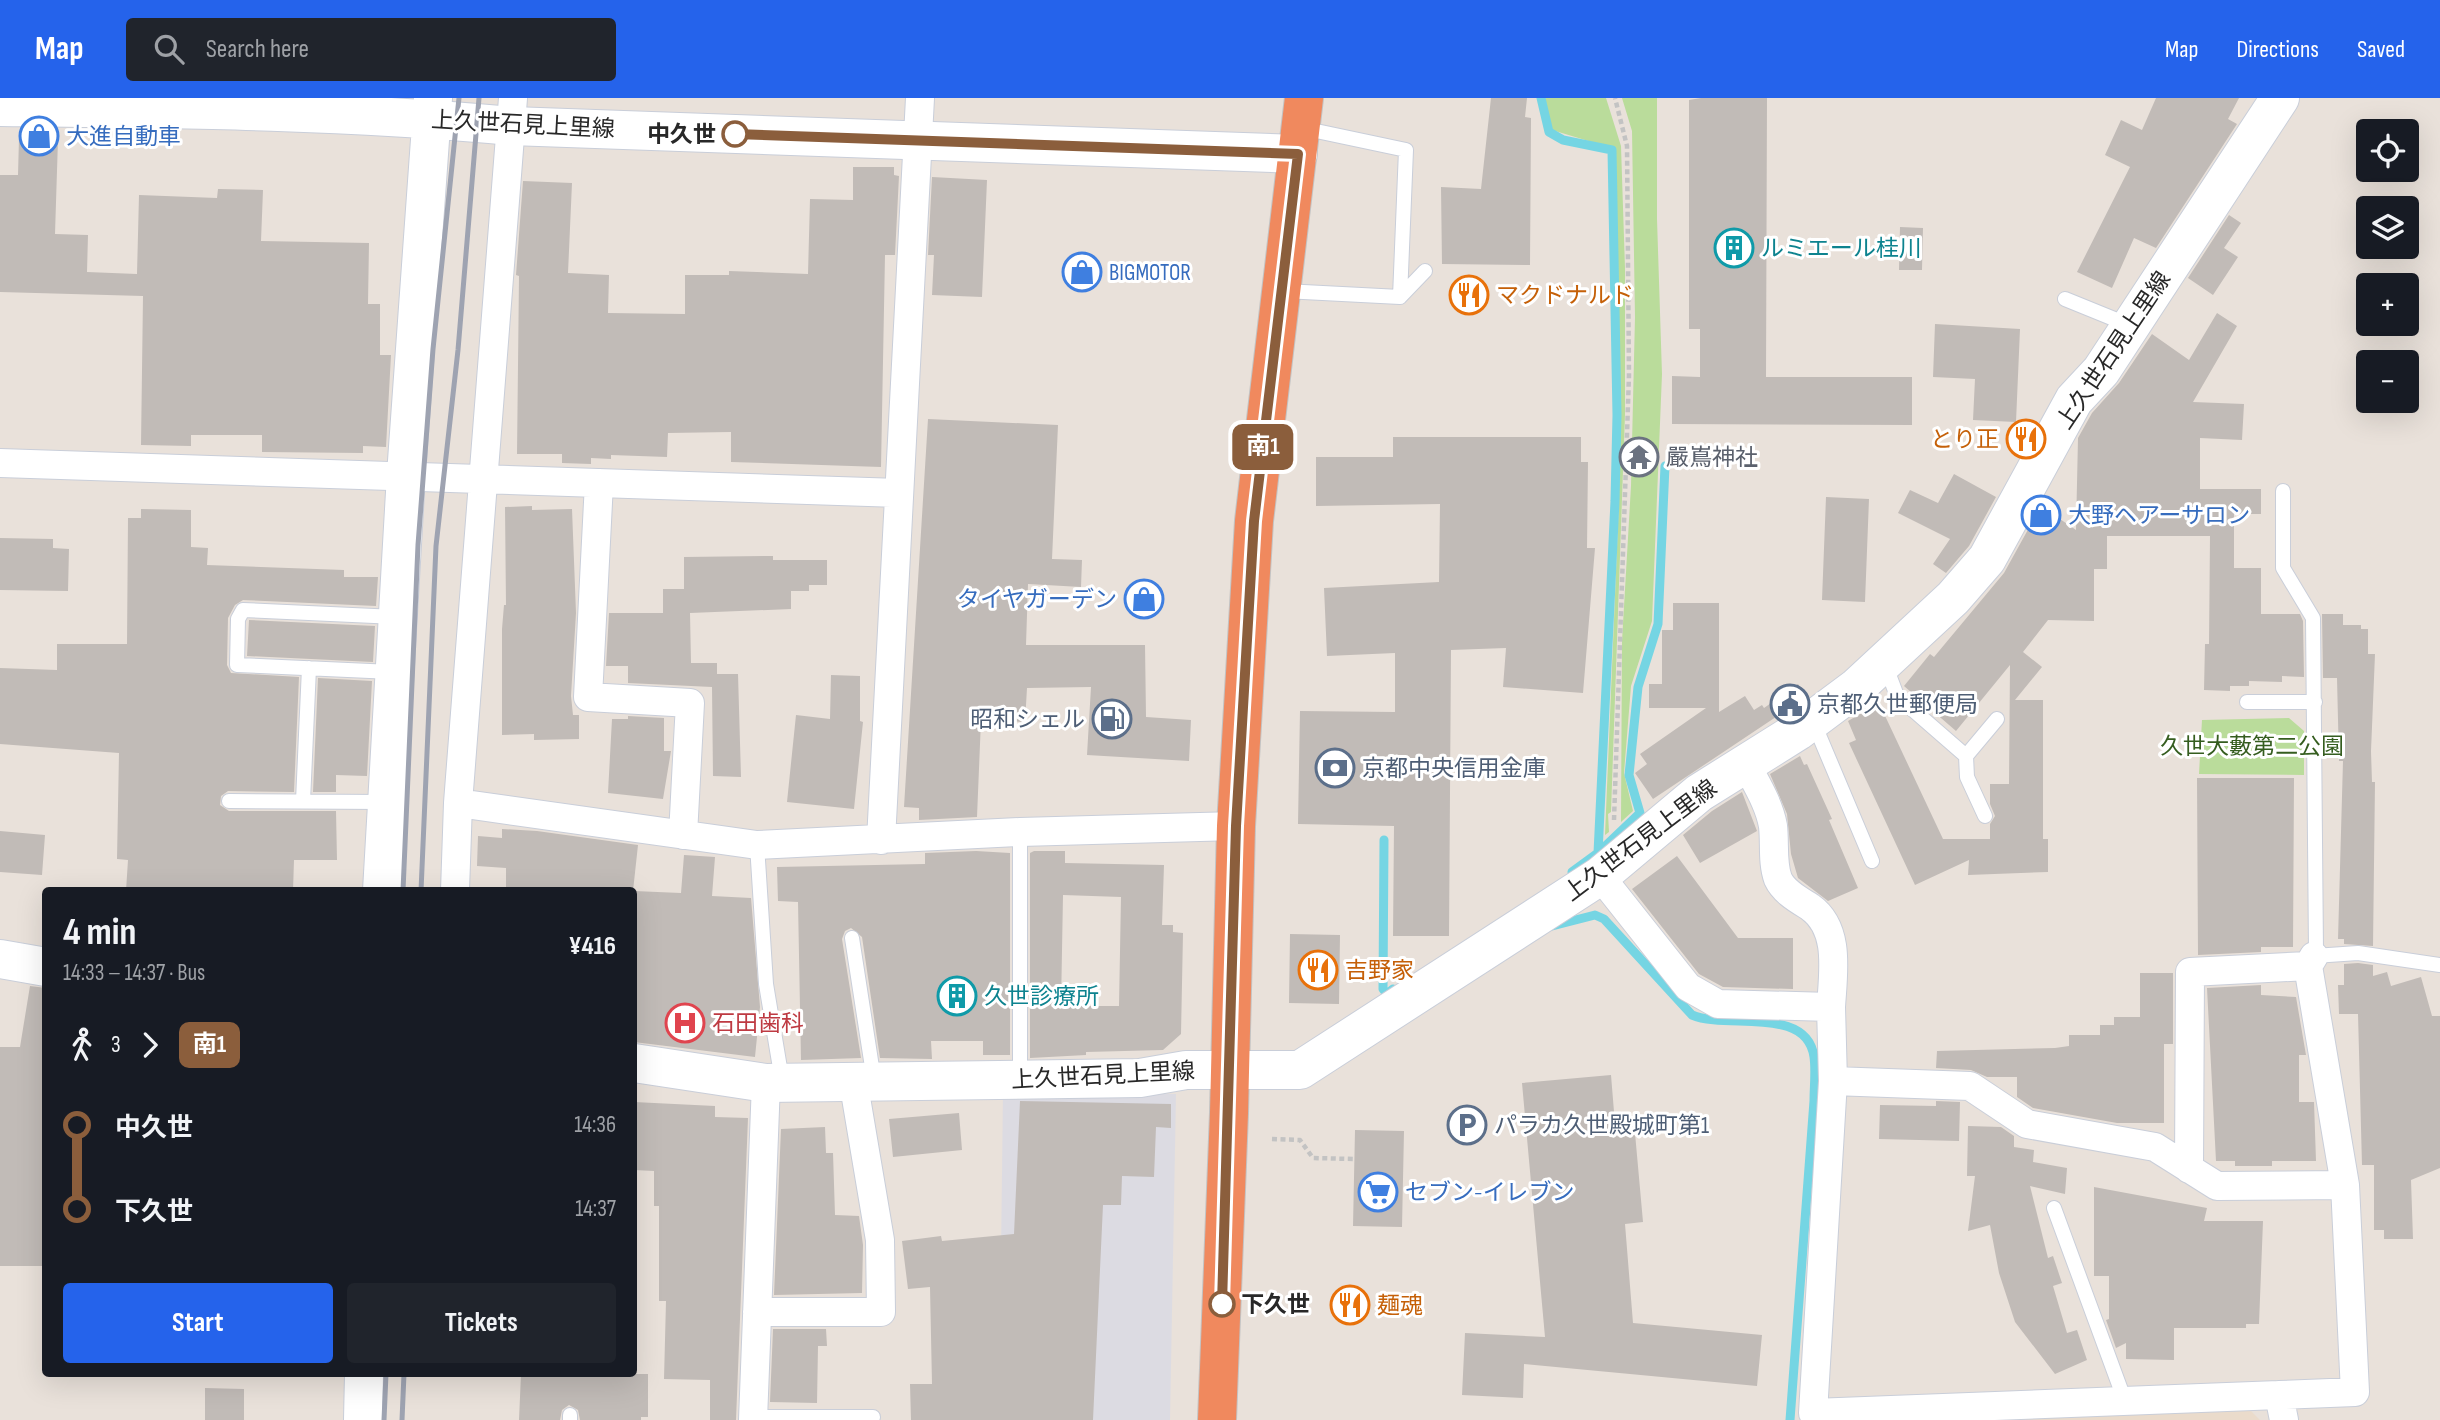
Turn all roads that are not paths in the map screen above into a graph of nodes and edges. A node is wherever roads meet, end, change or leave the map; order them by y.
1 (920, 98) edge
2 (2280, 98) edge
3 (0, 107) edge
4 (432, 108) edge
5 (512, 112) edge
6 (1301, 126) edge
7 (918, 141) junction
8 (1425, 271) dead end
9 (1281, 291) junction
10 (1400, 297) junction
11 (2065, 299) dead end
12 (2131, 326) junction
13 (0, 463) edge
14 (406, 475) junction
15 (484, 478) junction
16 (599, 482) junction
17 (2283, 491) dead end
18 (900, 493) junction
19 (398, 617) junction
20 (1885, 662) junction
21 (309, 668) junction
22 (395, 672) junction
23 (2246, 702) dead end
24 (2315, 702) junction
25 (1997, 719) dead end
26 (1812, 720) junction
27 (1966, 756) junction
28 (1745, 762) junction
29 (229, 801) dead end
30 (303, 801) junction
31 (387, 802) junction
32 (458, 803) junction
33 (1985, 816) dead end
34 (1236, 826) junction
35 (1020, 832) junction
36 (683, 835) junction
37 (881, 839) junction
38 (757, 845) junction
39 (1872, 861) dead end
40 (1600, 876) junction
41 (382, 887) edge
42 (455, 887) edge
43 (852, 937) dead end
44 (0, 959) edge
45 (2311, 961) junction
46 (2440, 965) edge
47 (42, 966) edge
48 (1831, 1007) junction
49 (637, 1063) edge
50 (1230, 1071) junction
51 (863, 1080) junction
52 (1020, 1080) junction
53 (1833, 1082) junction
54 (775, 1083) junction
55 (2189, 1169) junction
56 (2345, 1185) junction
57 (2054, 1208) dead end
58 (757, 1312) junction
59 (364, 1377) edge
60 (2125, 1401) junction
61 (2281, 1408) edge
62 (1813, 1416) edge
63 (873, 1417) dead end
64 (753, 1418) edge
65 (363, 1420) edge
66 (1217, 1420) edge

1 - 7 street
2 - 12 main road, 上久世石見上里線
3 - 4 main road, 上久世石見上里線
4 - 5 main road, 上久世石見上里線
4 - 14 main road
5 - 7 main road, 上久世石見上里線
5 - 15 street
6 - 7 main road, 上久世石見上里線
6 - 9 highway
6 - 10 lane
7 - 18 street
8 - 10 lane
9 - 10 lane
9 - 34 highway
11 - 12 lane
12 - 20 main road, 上久世石見上里線
13 - 14 street
14 - 15 street
14 - 19 main road
15 - 16 street
15 - 32 street
16 - 18 street
16 - 36 street
17 - 24 lane
18 - 37 street
19 - 21 lane
19 - 22 main road
20 - 26 main road, 上久世石見上里線
20 - 27 lane
21 - 22 lane
21 - 30 lane
22 - 31 main road
23 - 24 lane
24 - 45 lane
25 - 27 lane
26 - 28 main road, 上久世石見上里線
26 - 39 lane
27 - 33 lane
28 - 40 main road, 上久世石見上里線
28 - 48 street
29 - 30 lane
30 - 31 lane
31 - 41 main road
32 - 36 street
32 - 42 street
34 - 35 street
34 - 50 highway
35 - 37 street
35 - 52 lane
36 - 38 street
37 - 38 street
38 - 54 lane
40 - 48 street
40 - 50 main road, 上久世石見上里線
43 - 51 lane
44 - 47 main road
45 - 46 lane
45 - 55 street
45 - 56 street
48 - 53 street
49 - 54 main road, 上久世石見上里線
50 - 52 main road, 上久世石見上里線
50 - 66 highway
51 - 52 main road, 上久世石見上里線
51 - 54 main road, 上久世石見上里線
51 - 58 street
53 - 55 street
53 - 62 street
54 - 58 street
55 - 56 street
56 - 61 street
57 - 60 lane
58 - 64 street
59 - 65 main road
60 - 61 street
60 - 62 street
63 - 64 lane

